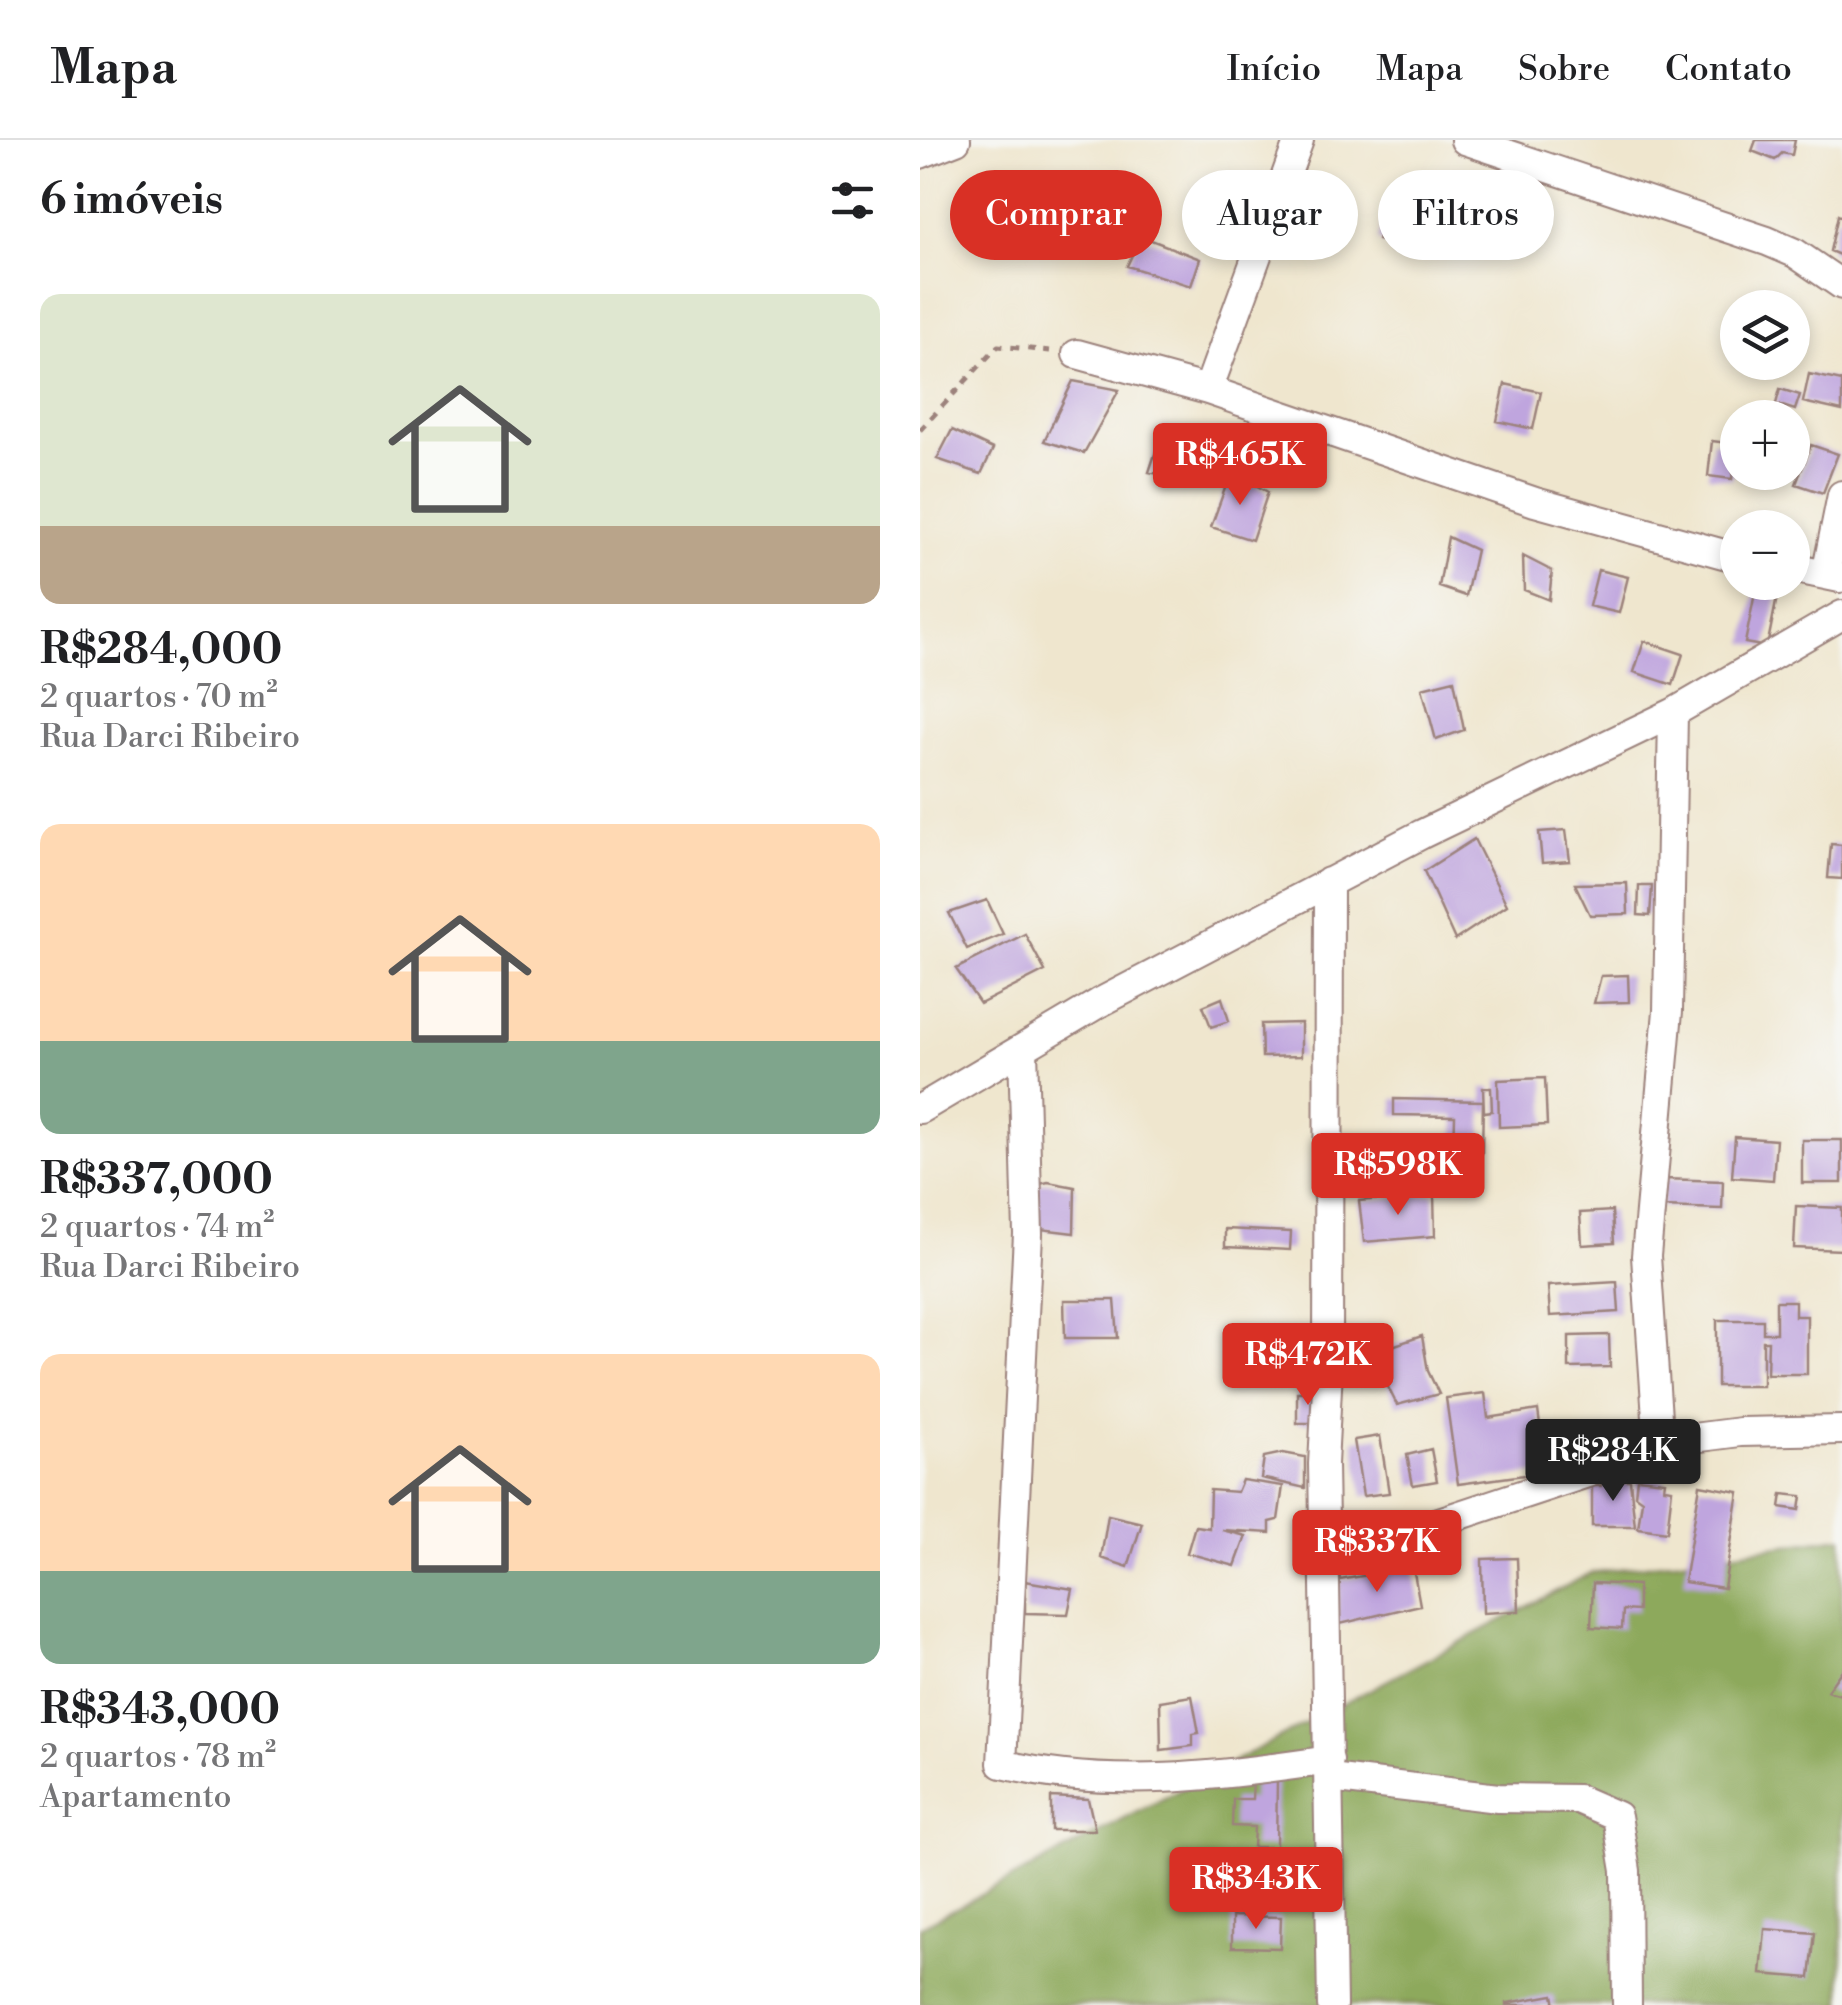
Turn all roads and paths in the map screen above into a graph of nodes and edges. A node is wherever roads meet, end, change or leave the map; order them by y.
1 (956, 140) edge
2 (1299, 140) edge
3 (1465, 140) edge
4 (920, 154) edge
5 (1842, 285) edge
6 (1077, 354) joint
7 (1208, 390) junction
8 (920, 430) edge
9 (1842, 495) edge
10 (1720, 553) edge
11 (1834, 577) edge
12 (1842, 616) edge
13 (1673, 713) junction
14 (1329, 882) junction
15 (1023, 1048) junction
16 (920, 1109) edge
17 (1842, 1430) edge
18 (1659, 1447) junction
19 (1326, 1544) junction
20 (1330, 1769) junction
21 (1332, 2005) edge
22 (1627, 2005) edge

1 - 4 street
2 - 7 street
3 - 5 street
6 - 7 street
6 - 8 path
7 - 10 street
9 - 11 street
12 - 13 street
13 - 14 street
13 - 18 street
14 - 15 street
14 - 19 street
15 - 16 street
15 - 20 street
17 - 18 street
18 - 19 street
19 - 20 street
20 - 21 street
20 - 22 street

